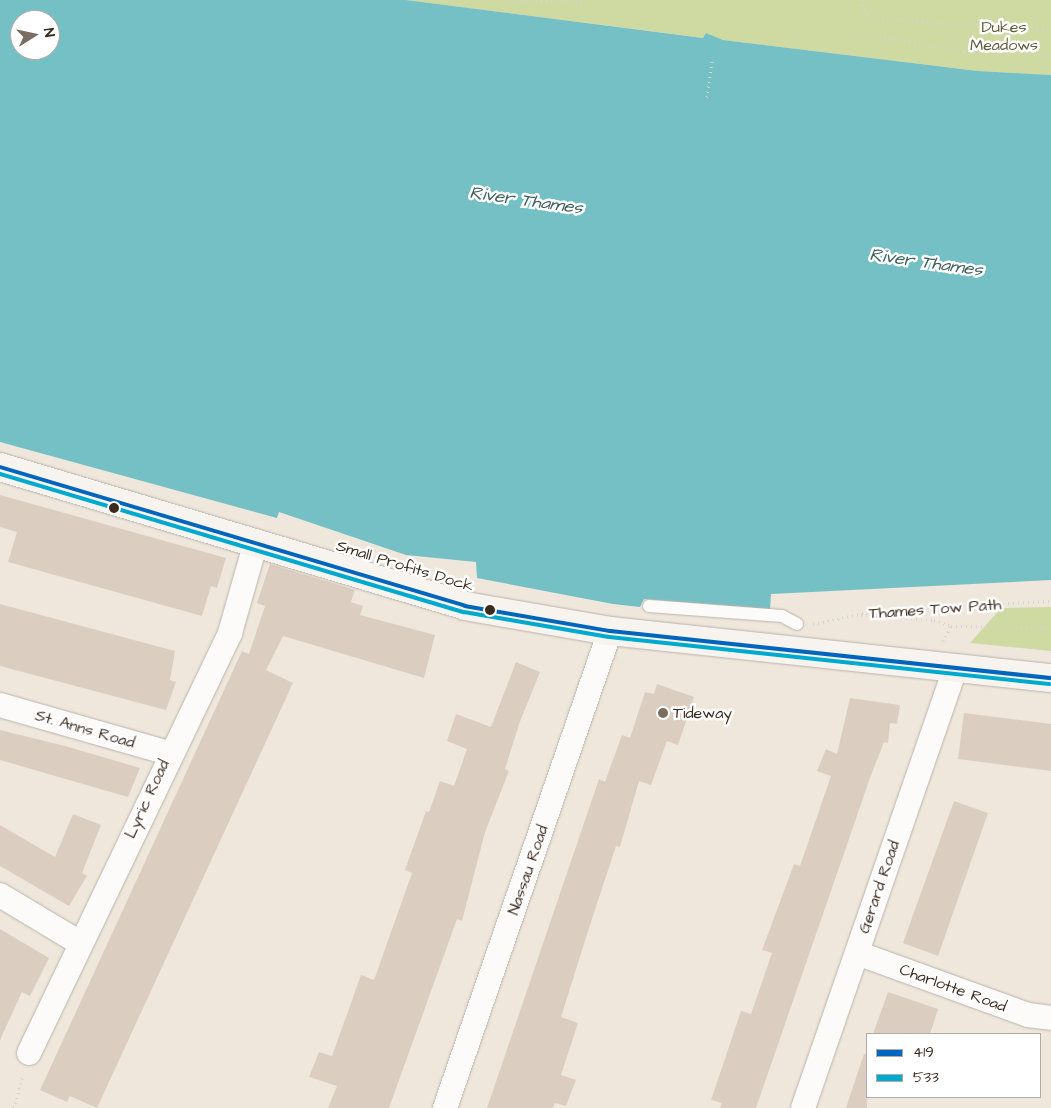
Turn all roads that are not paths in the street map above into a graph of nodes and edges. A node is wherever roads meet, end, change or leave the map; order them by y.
1 (0, 467) edge
2 (256, 542) junction
3 (650, 606) dead end
4 (797, 624) road end
5 (610, 631) junction
6 (944, 665) junction
7 (1051, 678) edge
8 (0, 705) edge
9 (169, 754) junction
10 (0, 895) edge
11 (80, 943) junction
12 (857, 953) junction
13 (1051, 1018) edge
14 (29, 1053) dead end
15 (445, 1108) edge
16 (803, 1108) edge

1 - 2 main road
2 - 5 main road
2 - 9 street, Lyric Road
3 - 4 lane
5 - 6 main road
5 - 15 street, Nassau Road
6 - 7 main road
6 - 12 street, Gerard Road
8 - 9 street, St. Anns Road
9 - 11 street, Lyric Road
10 - 11 street
11 - 14 street, Lyric Road
12 - 13 street, Charlotte Road
12 - 16 street, Gerard Road

